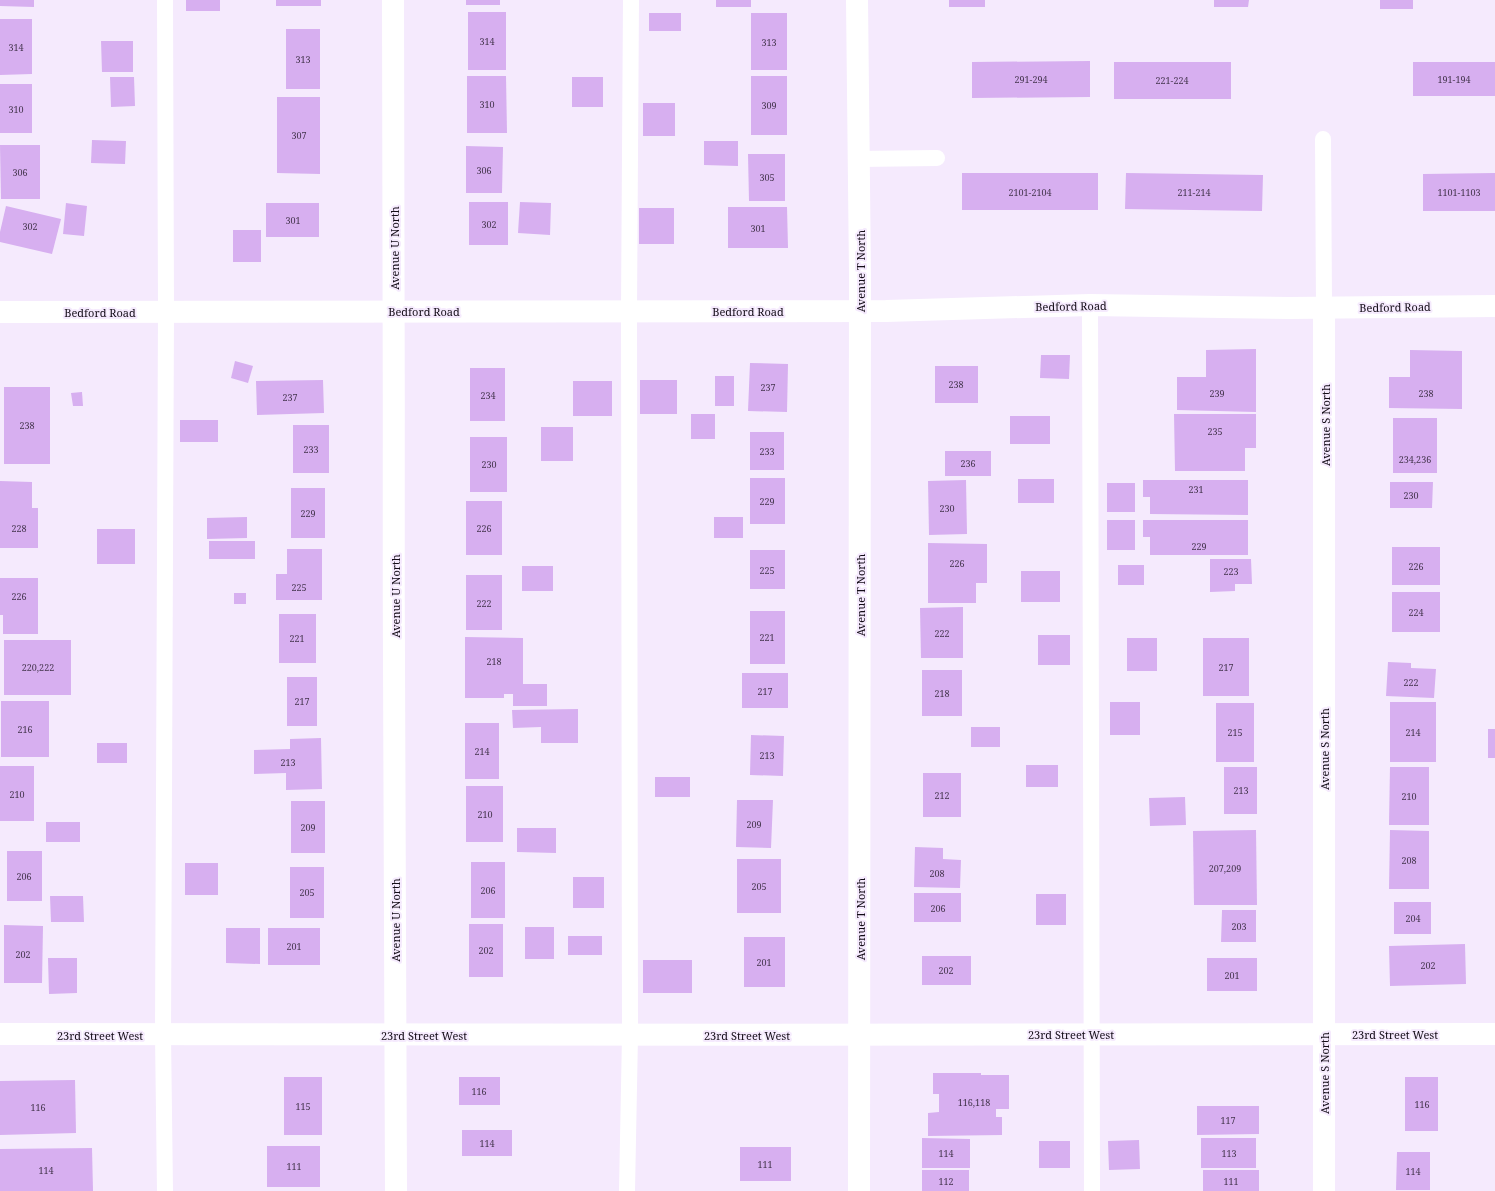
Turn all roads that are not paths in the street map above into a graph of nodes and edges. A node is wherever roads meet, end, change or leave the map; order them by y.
1 (164, 0) edge
2 (393, 0) edge
3 (631, 0) edge
4 (857, 0) edge
5 (1323, 140) dead end
6 (937, 158) dead end
7 (858, 159) junction
8 (1090, 305) junction
9 (1495, 306) edge
10 (1324, 307) junction
11 (860, 311) junction
12 (0, 312) edge
13 (166, 312) junction
14 (395, 312) junction
15 (629, 312) junction
16 (0, 1034) edge
17 (630, 1034) junction
18 (860, 1034) junction
19 (1092, 1034) junction
20 (1324, 1034) junction
21 (1495, 1034) edge
22 (163, 1035) junction
23 (395, 1036) junction
24 (164, 1191) edge
25 (396, 1191) edge
26 (627, 1191) edge
27 (859, 1191) edge
28 (1092, 1191) edge
29 (1324, 1191) edge

1 - 13 lane
2 - 14 street, Avenue U North
3 - 15 lane
4 - 7 street, Avenue T North
5 - 10 lane
6 - 7 lane
7 - 11 street, Avenue T North
8 - 10 street, Bedford Road
8 - 11 street, Bedford Road
8 - 19 lane
9 - 10 street, Bedford Road
10 - 20 street, Avenue S North
11 - 15 street, Bedford Road
11 - 18 street, Avenue T North
12 - 13 street, Bedford Road
13 - 14 street, Bedford Road
13 - 22 lane
14 - 15 street, Bedford Road
14 - 23 street, Avenue U North
15 - 17 lane
16 - 22 street, 23rd Street West
17 - 18 street, 23rd Street West
17 - 23 street, 23rd Street West
17 - 26 lane
18 - 19 street, 23rd Street West
18 - 27 street, Avenue T North
19 - 20 street, 23rd Street West
19 - 28 lane
20 - 21 street, 23rd Street West
20 - 29 street, Avenue S North
22 - 23 street, 23rd Street West
22 - 24 lane
23 - 25 street, Avenue U North

